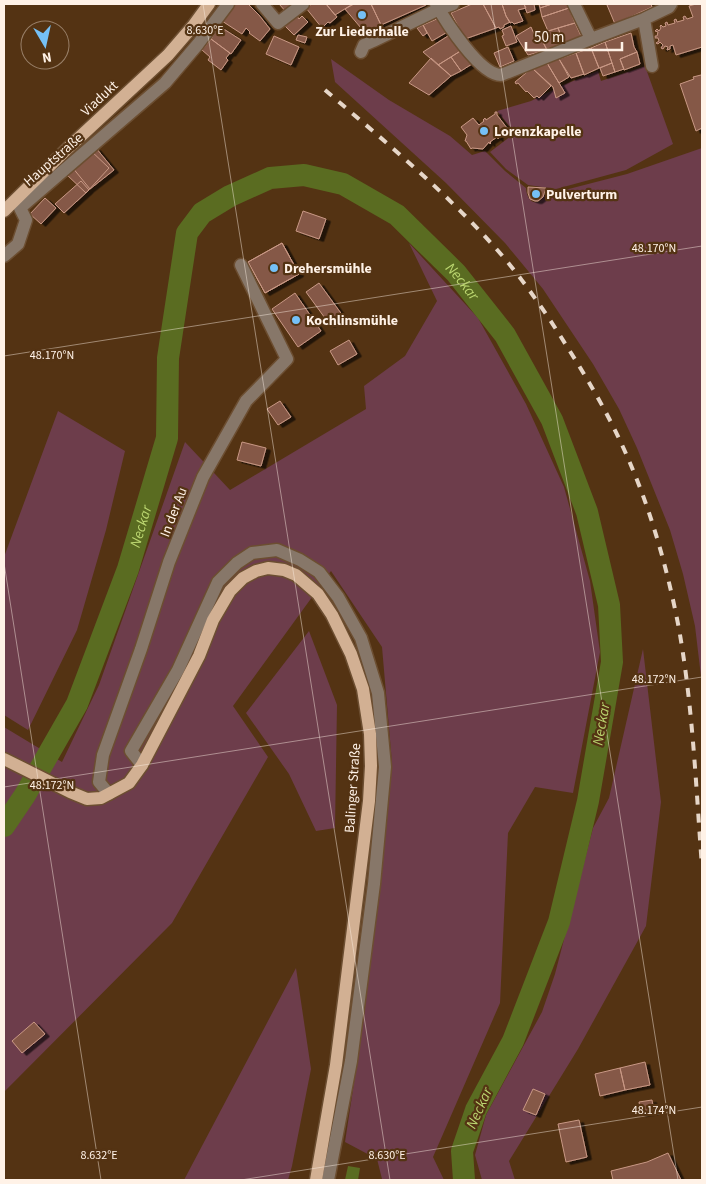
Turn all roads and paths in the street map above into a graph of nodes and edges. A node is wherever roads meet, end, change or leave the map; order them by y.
1 (210, 4) edge
2 (228, 4) edge
3 (262, 4) edge
4 (304, 4) edge
5 (453, 4) edge
6 (574, 4) edge
7 (671, 4) edge
8 (438, 6) edge
9 (644, 19) junction
10 (591, 39) junction
11 (361, 52) dead end
12 (652, 66) dead end
13 (4, 211) edge
14 (4, 256) edge
15 (241, 265) dead end
16 (4, 759) edge
17 (142, 765) junction
18 (109, 794) junction
19 (316, 1180) edge
20 (328, 1180) edge

1 - 13 main road, Viadukt
2 - 14 street, Hauptstraße
3 - 4 street
5 - 8 street
6 - 10 street
7 - 9 street
8 - 10 street
8 - 11 street
9 - 10 street
9 - 12 street
15 - 18 street, In der Au
16 - 18 main road, Balinger Straße
17 - 18 main road, Balinger Straße
17 - 19 main road, Balinger Straße
17 - 20 street

